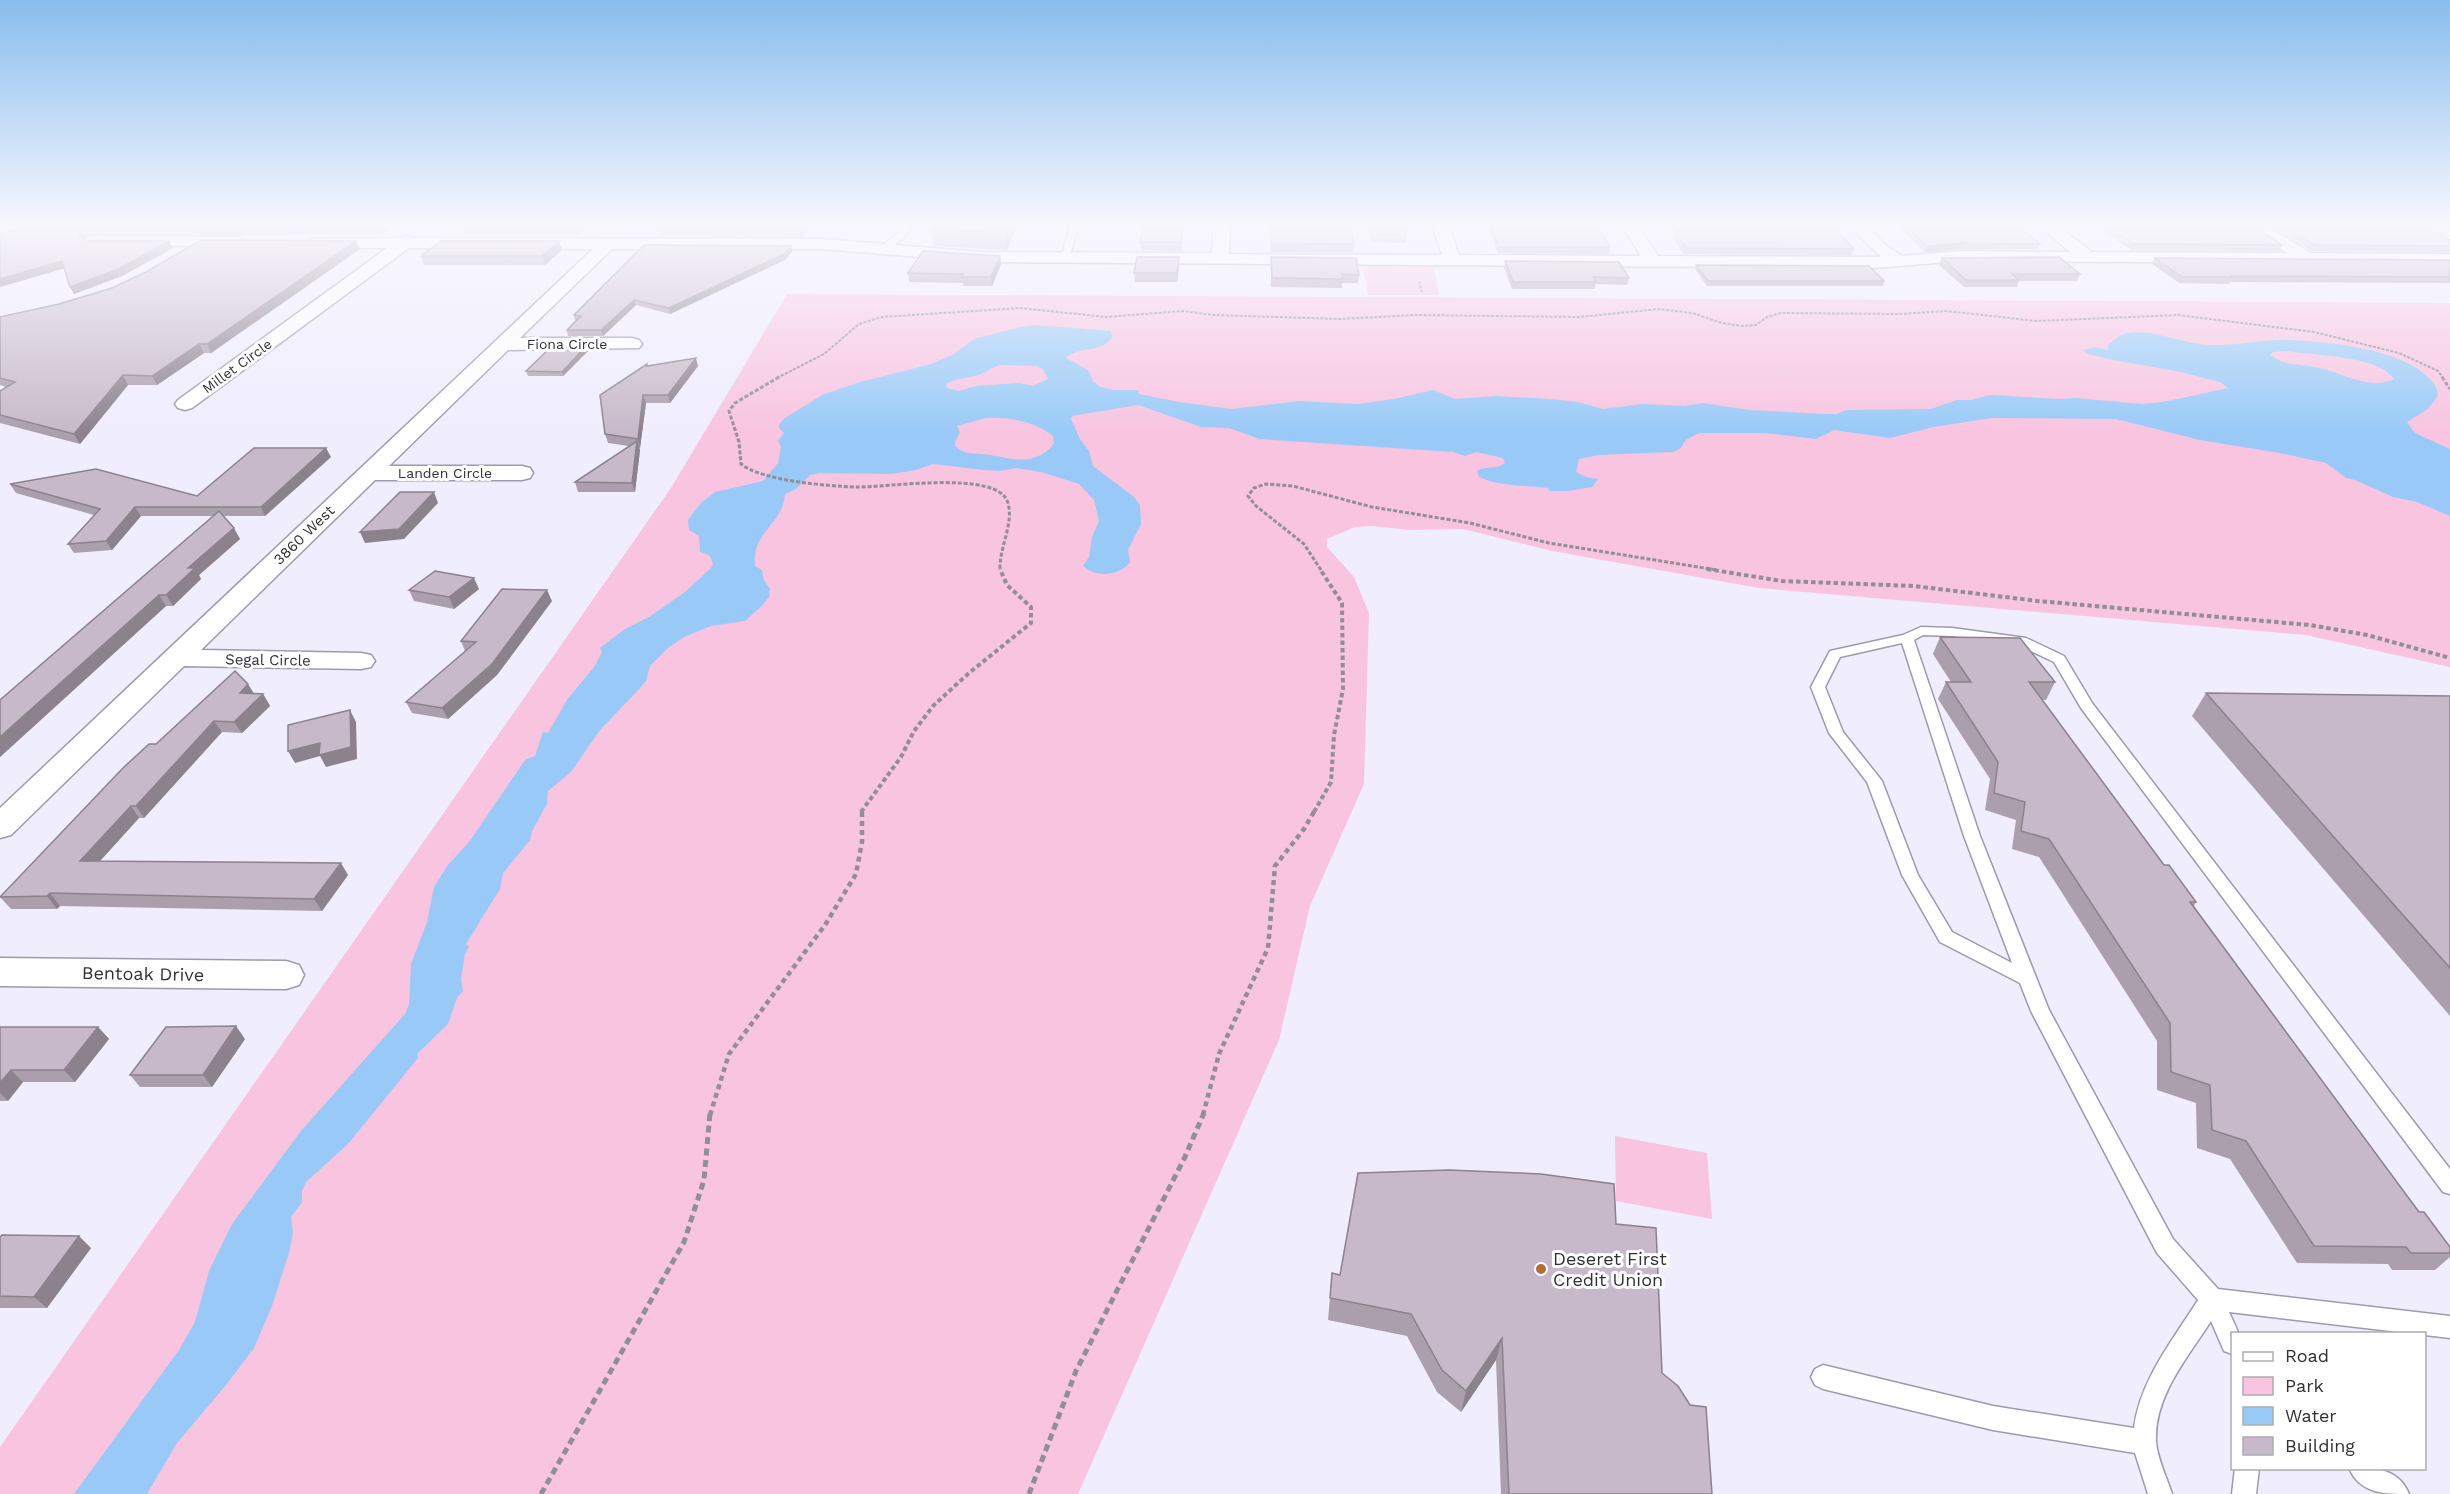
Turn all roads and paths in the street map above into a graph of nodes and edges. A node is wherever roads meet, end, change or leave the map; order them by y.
1 (335, 294) edge
2 (555, 294) edge
3 (502, 344) junction
4 (632, 344) dead end
5 (2450, 389) edge
6 (185, 404) dead end
7 (368, 473) junction
8 (522, 473) dead end
9 (1907, 638) junction
10 (175, 658) junction
11 (2450, 658) edge
12 (361, 661) dead end
13 (0, 827) edge
14 (0, 972) edge
15 (286, 975) dead end
16 (2028, 979) junction
17 (2450, 1185) edge
18 (2212, 1299) junction
19 (2450, 1327) edge
20 (2231, 1341) edge
21 (1823, 1377) dead end
22 (2144, 1442) junction
23 (2247, 1470) edge
24 (2364, 1470) edge
25 (541, 1494) edge
26 (1029, 1494) edge
27 (2160, 1494) edge
28 (2244, 1494) edge
29 (2397, 1494) edge

1 - 6 street, Millet Circle
2 - 3 street, 3860 West
3 - 4 street, Fiona Circle
3 - 7 street, 3860 West
5 - 25 path
7 - 8 street, Landen Circle
7 - 10 street, 3860 West
9 - 16 lane
9 - 16 lane
9 - 17 lane
10 - 12 street, Segal Circle
10 - 13 street, 3860 West
11 - 26 path
14 - 15 street, Bentoak Drive
16 - 18 lane
18 - 19 lane
18 - 20 lane
18 - 22 lane
21 - 22 lane
22 - 27 lane
23 - 28 lane
24 - 29 lane

